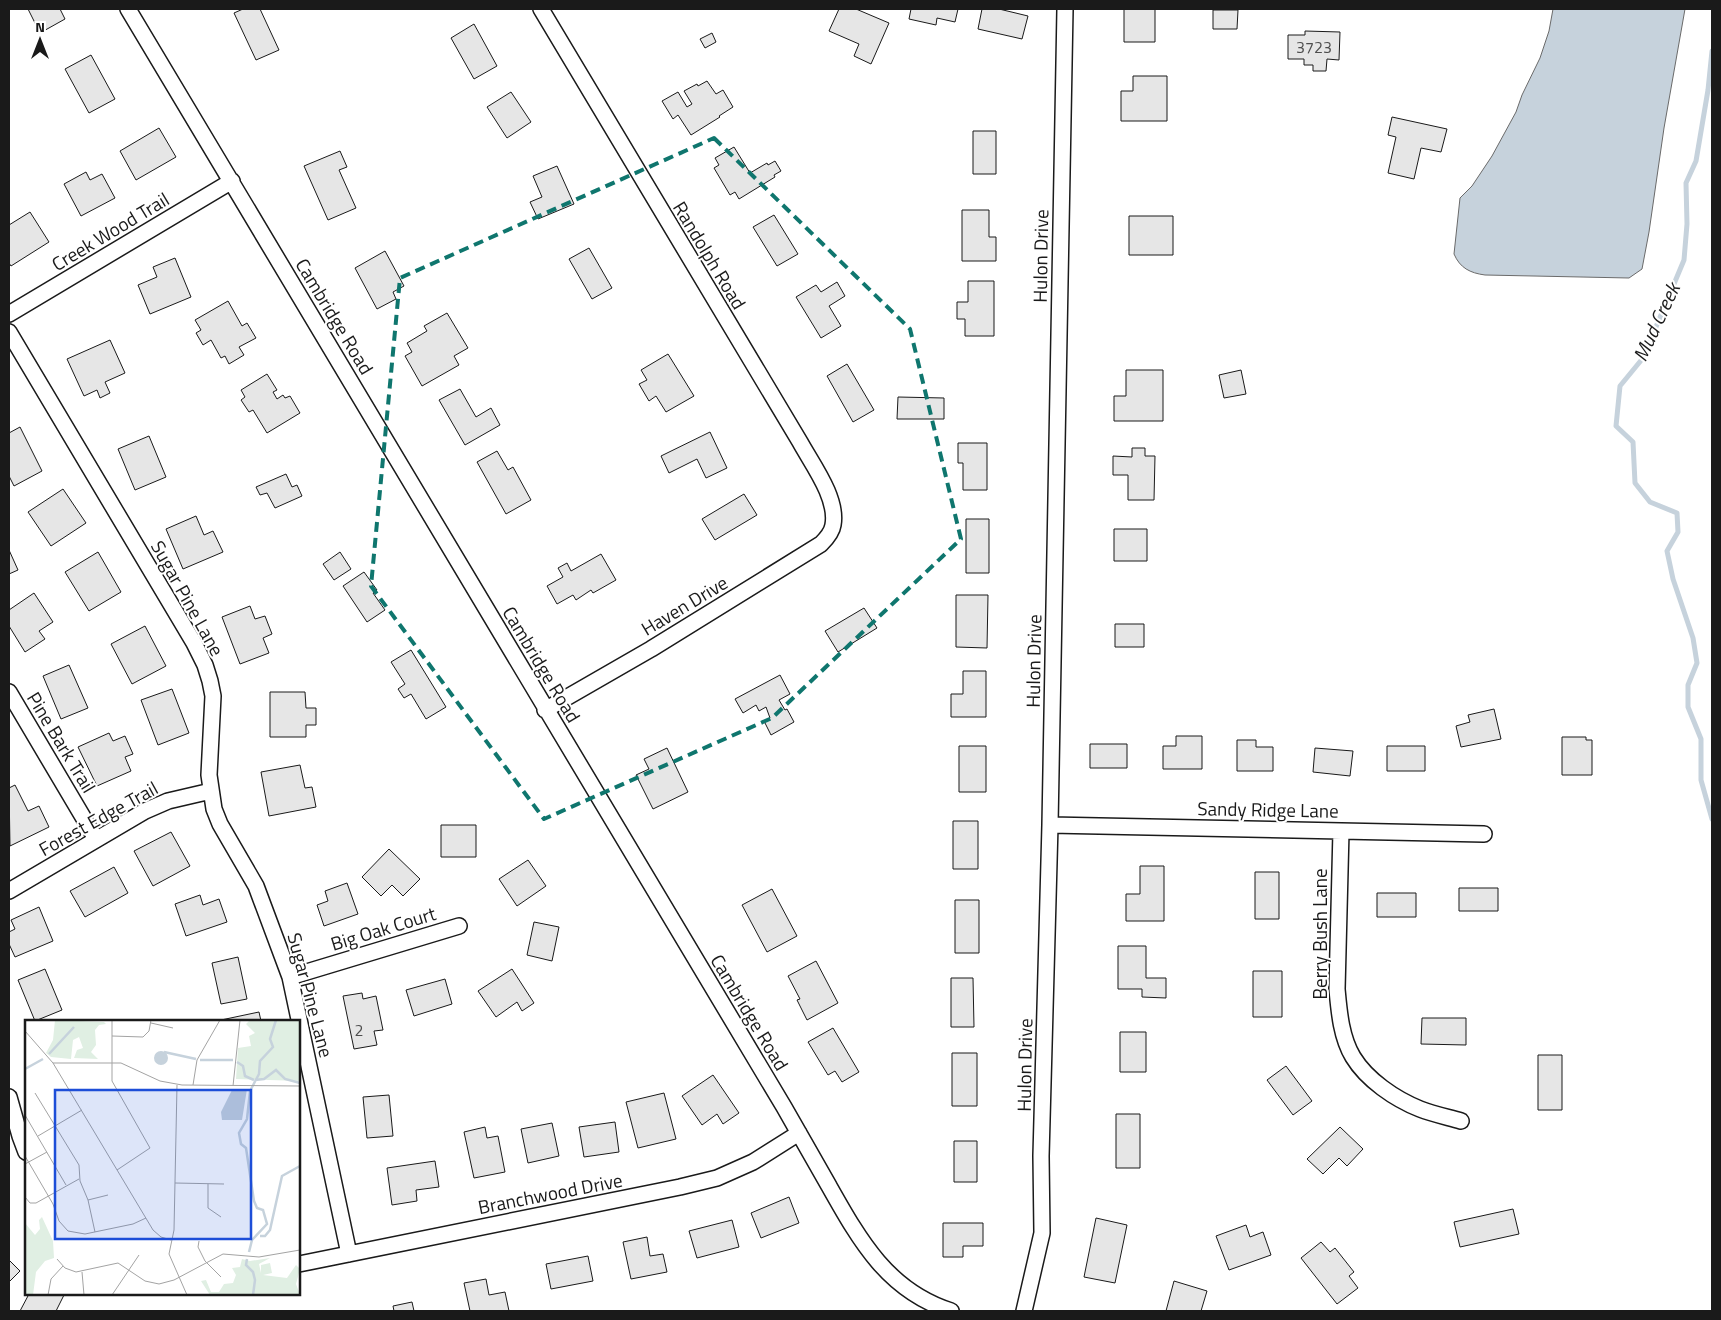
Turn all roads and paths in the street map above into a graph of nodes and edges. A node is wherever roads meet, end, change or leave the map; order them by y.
1 (128, 9) edge
2 (541, 9) edge
3 (1065, 9) edge
4 (232, 181) junction
5 (9, 314) edge
6 (9, 332) edge
7 (833, 525) joint
8 (9, 692) edge
9 (545, 710) junction
10 (211, 791) junction
11 (1050, 825) junction
12 (1341, 831) junction
13 (1484, 834) dead end
14 (96, 839) junction
15 (9, 891) edge
16 (459, 926) dead end
17 (290, 977) junction
18 (299, 1020) edge
19 (300, 1024) edge
20 (9, 1097) edge
21 (1461, 1121) dead end
22 (799, 1133) junction
23 (25, 1149) edge
24 (349, 1254) junction
25 (300, 1264) edge
26 (951, 1311) edge
27 (1024, 1311) edge

1 - 4 street, Cambridge Road
2 - 7 street, Randolph Road
3 - 11 street, Hulon Drive
4 - 5 street, Creek Wood Trail
4 - 9 street, Cambridge Road
6 - 10 street, Sugar Pine Lane
7 - 9 street, Haven Drive
8 - 14 street, Pine Bark Trail
9 - 22 street, Cambridge Road
10 - 14 street, Forest Edge Trail
10 - 17 street, Sugar Pine Lane
11 - 12 street, Sandy Ridge Lane
11 - 27 street, Hulon Drive
12 - 13 street, Sandy Ridge Lane
12 - 21 street, Berry Bush Lane
14 - 15 street, Forest Edge Trail
16 - 17 street, Big Oak Court
17 - 18 street, Sugar Pine Lane
19 - 24 street, Sugar Pine Lane
20 - 23 street
22 - 24 street, Branchwood Drive
22 - 26 street, Cambridge Road
24 - 25 street, Branchwood Drive

